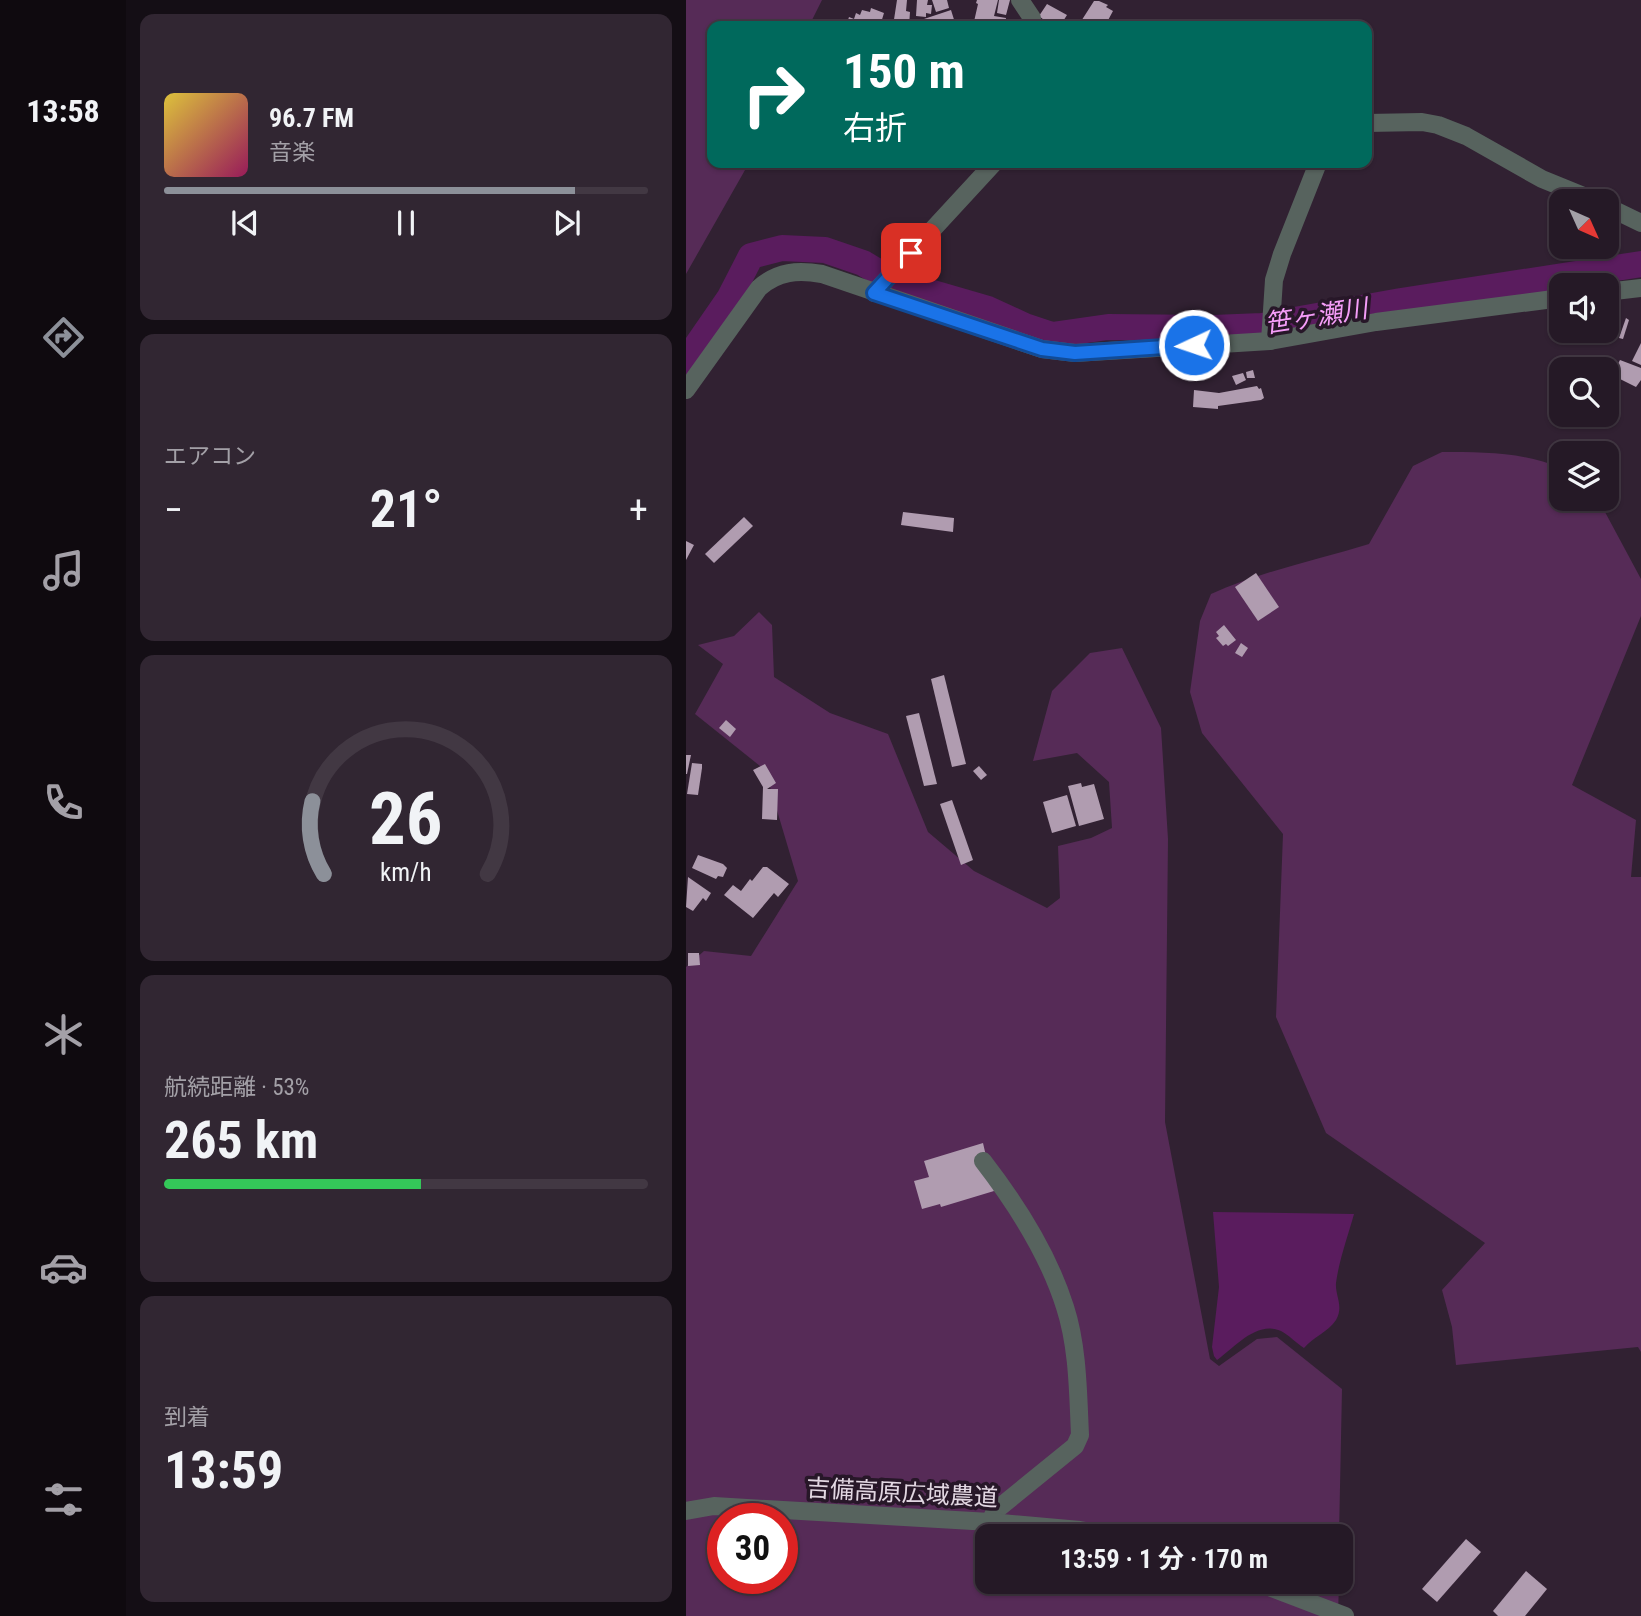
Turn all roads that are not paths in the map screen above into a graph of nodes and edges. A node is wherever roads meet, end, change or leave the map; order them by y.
1 (1020, 0) edge
2 (1032, 21) edge
3 (1372, 123) edge
4 (989, 168) edge
5 (1316, 168) edge
6 (1567, 189) edge
7 (1619, 212) edge
8 (1641, 223) edge
9 (883, 283) junction
10 (1641, 288) edge
11 (1619, 291) edge
12 (1549, 300) edge
13 (1270, 330) junction
14 (686, 390) edge
15 (983, 1161) dead end
16 (686, 1511) edge
17 (990, 1522) junction
18 (1012, 1524) edge
19 (1287, 1594) edge
20 (1345, 1616) edge

1 - 2 street
3 - 6 street
4 - 9 street
5 - 13 street
7 - 8 street
9 - 13 street
9 - 14 street
10 - 11 street
12 - 13 street
15 - 17 street
16 - 17 street, 吉備高原広域農道
17 - 18 street, 吉備高原広域農道
19 - 20 street

